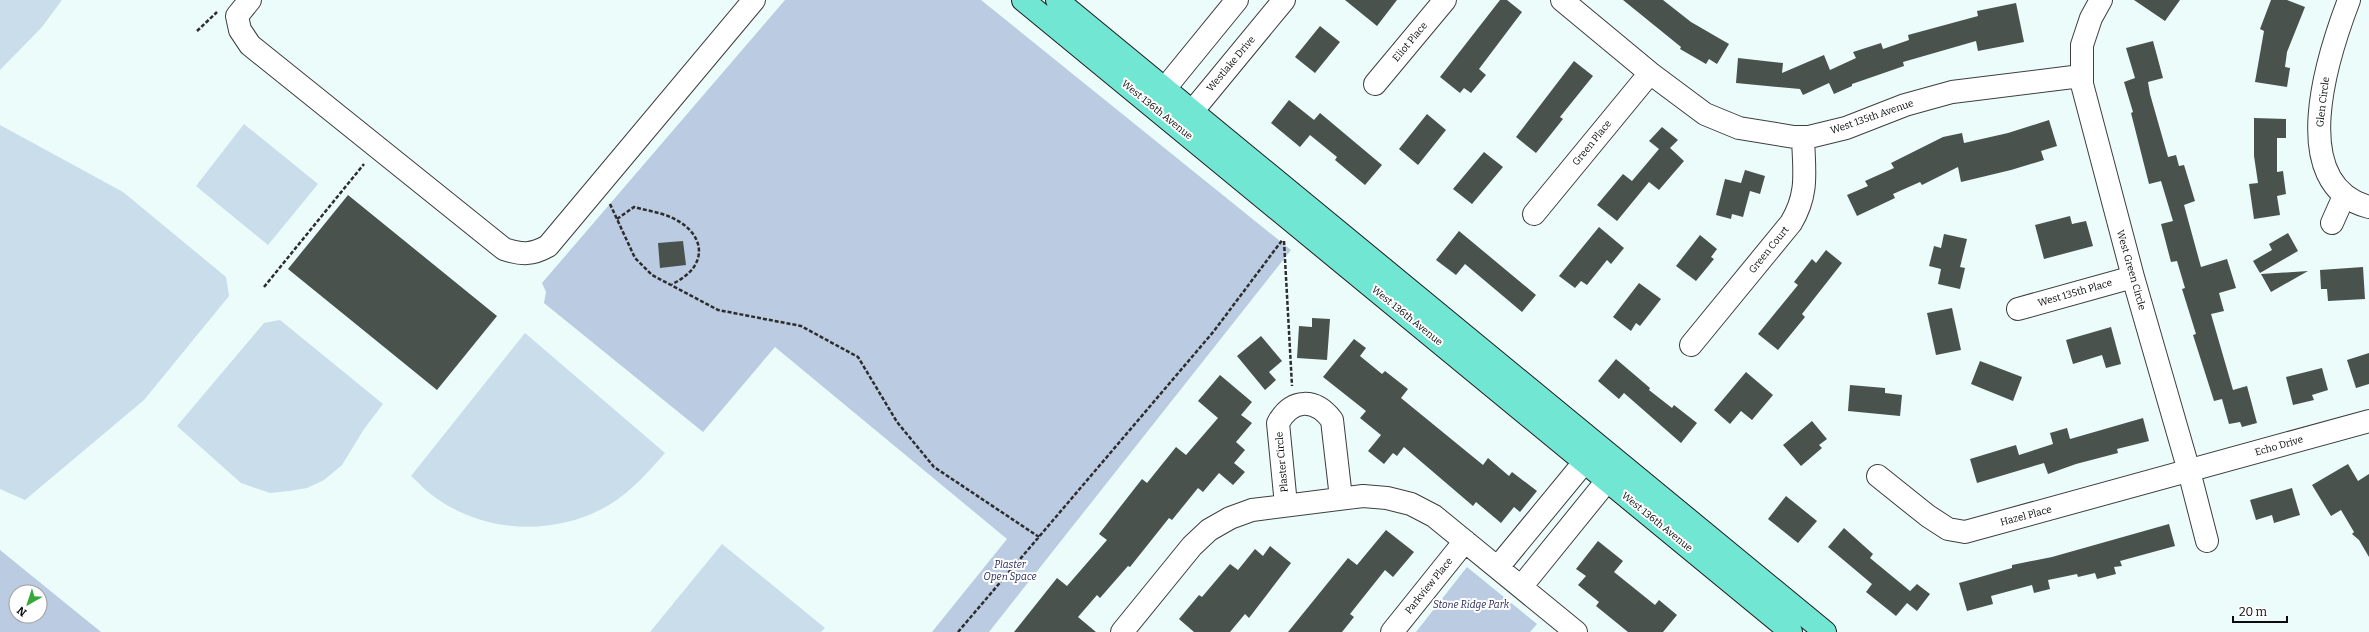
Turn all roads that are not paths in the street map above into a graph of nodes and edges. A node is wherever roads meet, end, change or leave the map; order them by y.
1 (754, 0) edge
2 (1023, 0) edge
3 (1057, 0) edge
4 (1237, 0) edge
5 (1284, 0) edge
6 (1445, 0) edge
7 (1562, 0) edge
8 (2101, 0) edge
9 (2349, 0) edge
10 (250, 1) edge
11 (1650, 72) junction
12 (2081, 76) junction
13 (1375, 84) dead end
14 (1158, 97) junction
15 (1186, 120) junction
16 (1804, 137) junction
17 (2344, 196) junction
18 (2369, 207) edge
19 (1534, 214) dead end
20 (2332, 223) dead end
21 (2133, 277) junction
22 (2018, 309) dead end
23 (1691, 345) dead end
24 (2369, 421) edge
25 (1591, 453) junction
26 (1621, 464) junction
27 (2189, 471) junction
28 (1878, 476) dead end
29 (1608, 481) junction
30 (1341, 498) junction
31 (1286, 505) junction
32 (1465, 541) junction
33 (2207, 541) dead end
34 (1498, 567) junction
35 (1522, 587) junction
36 (1563, 628) edge
37 (1122, 632) edge
38 (1392, 632) edge
39 (1791, 632) edge
40 (1825, 632) edge

1 - 10 street
2 - 14 main road, West 136th Avenue
3 - 14 main road, West 136th Avenue
4 - 14 street
5 - 15 street, Westlake Drive
6 - 13 street, Eliot Place
7 - 11 street, West 135th Avenue
8 - 12 street, West Green Circle
9 - 17 street, Glen Circle
11 - 16 street, West 135th Avenue
11 - 19 street, Green Place
12 - 16 street, West 135th Avenue
12 - 21 street, West Green Circle
14 - 15 main road, West 136th Avenue
15 - 25 main road, West 136th Avenue
16 - 23 street, Green Court
17 - 18 street, Glen Circle
17 - 20 street
21 - 22 street, West 135th Place
21 - 27 street, West Green Circle
24 - 27 street, Echo Drive
25 - 26 main road, West 136th Avenue
25 - 29 main road, West 136th Avenue
25 - 34 street
26 - 29 street
26 - 40 main road, West 136th Avenue
27 - 28 street, Hazel Place
27 - 33 street, West Green Circle
29 - 35 street
29 - 39 main road, West 136th Avenue
30 - 31 street, Plaster Circle
30 - 31 street, Plaster Circle
30 - 32 street, Plaster Circle
31 - 37 street, Plaster Circle
32 - 34 street, Plaster Circle
32 - 38 street, Parkview Place
34 - 35 street, Plaster Circle
35 - 36 street, Plaster Circle

